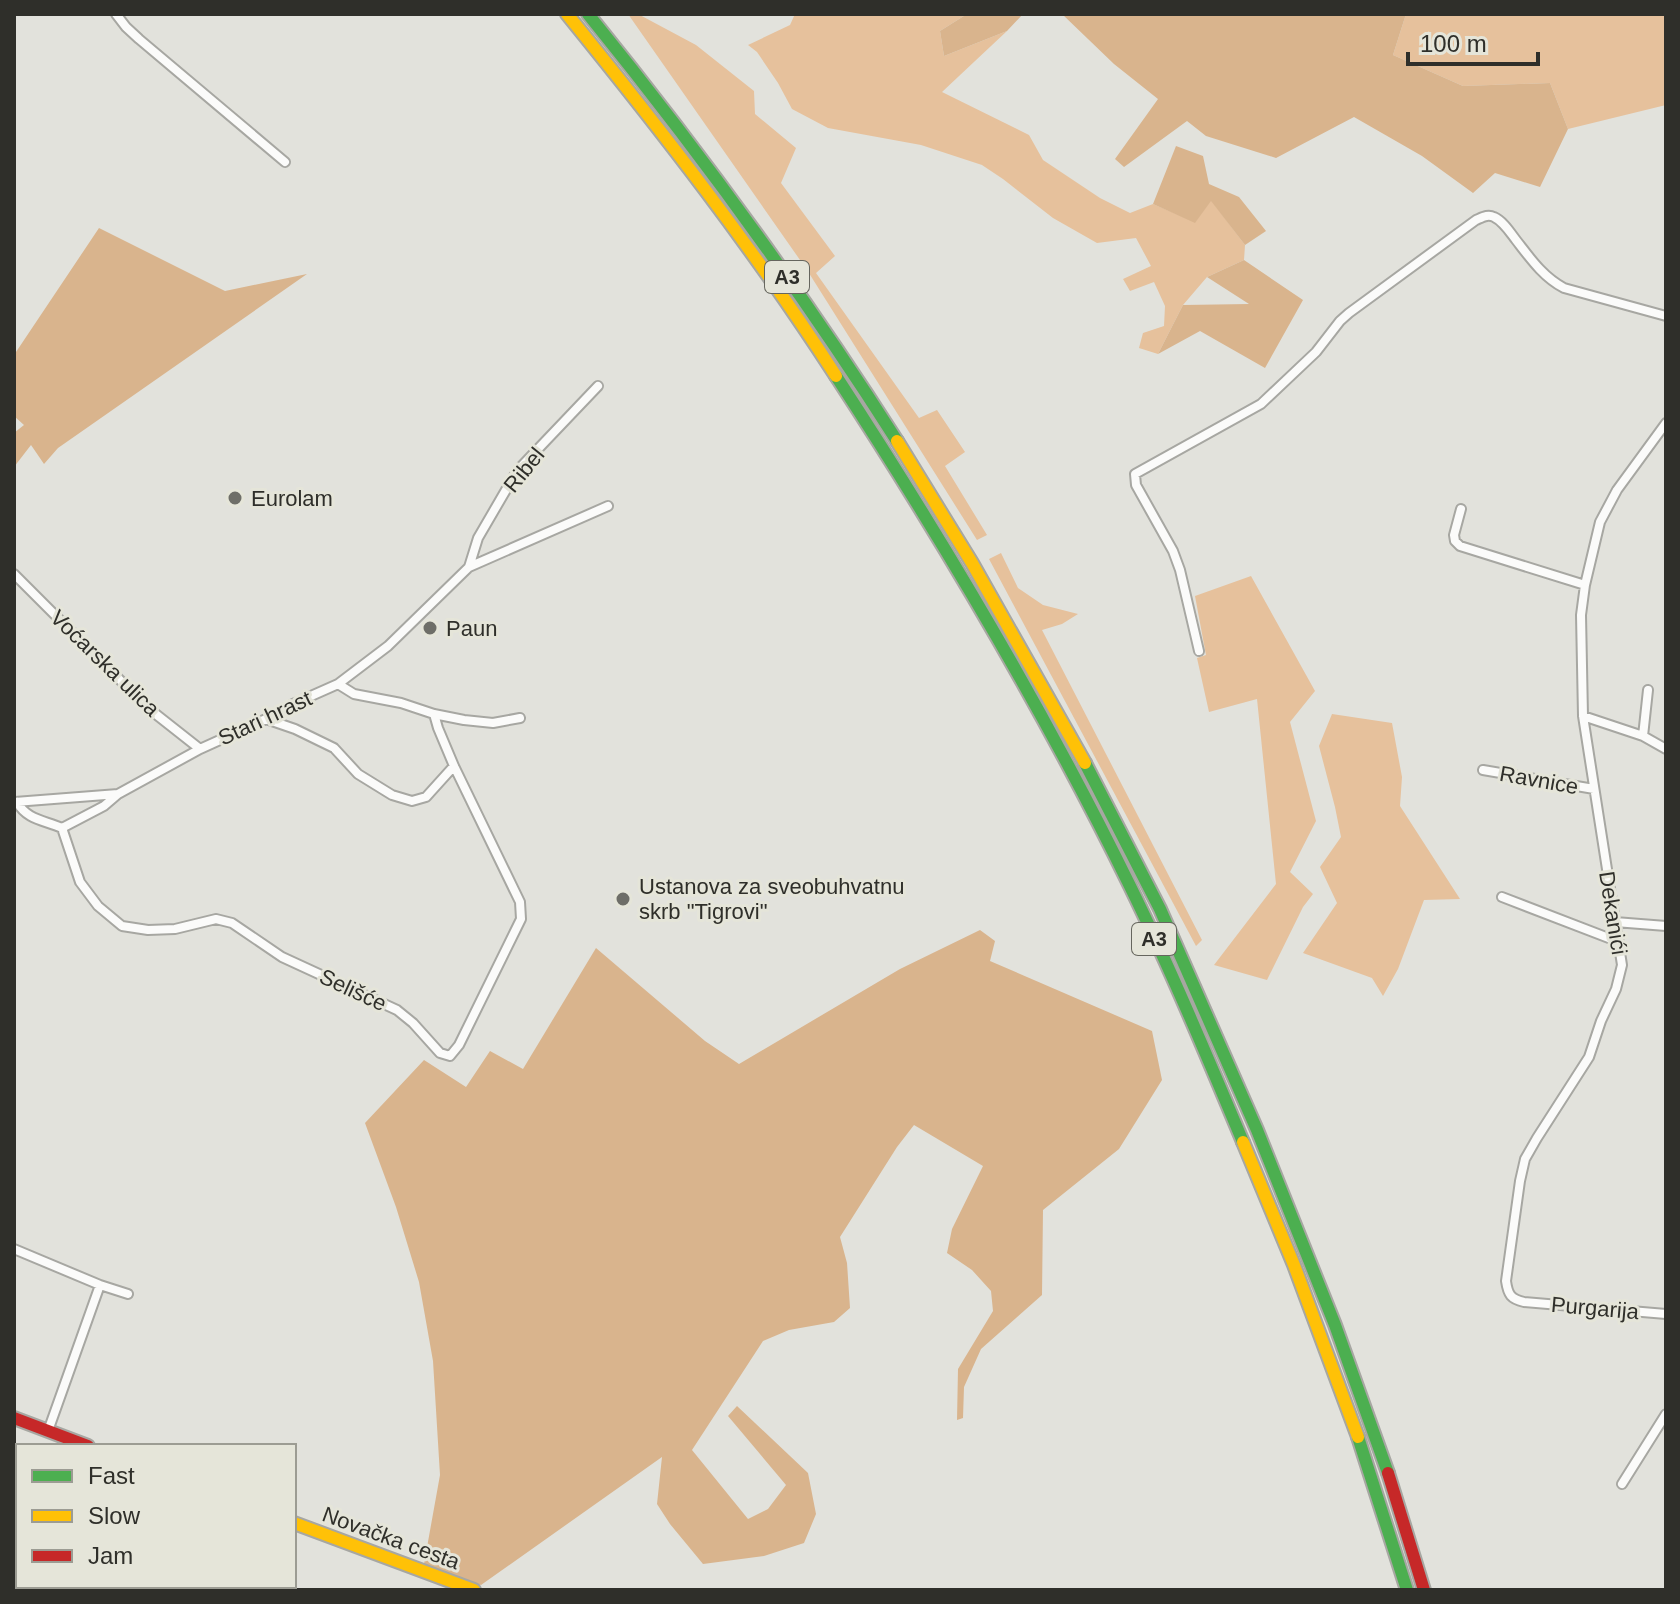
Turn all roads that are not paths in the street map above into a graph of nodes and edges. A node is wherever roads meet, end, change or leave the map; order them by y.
1 (116, 14) edge
2 (567, 14) edge
3 (588, 14) edge
4 (285, 162) dead end
5 (1666, 316) edge
6 (598, 386) dead end
7 (1666, 423) edge
8 (608, 506) dead end
9 (1461, 509) dead end
10 (469, 567) junction
11 (14, 574) edge
12 (1585, 585) junction
13 (1199, 651) dead end
14 (338, 684) junction
15 (1648, 690) dead end
16 (434, 714) junction
17 (1583, 716) junction
18 (520, 718) dead end
19 (266, 719) junction
20 (1643, 736) junction
21 (200, 749) junction
22 (1666, 749) edge
23 (454, 766) junction
24 (1483, 770) dead end
25 (1594, 789) junction
26 (118, 794) junction
27 (15, 802) edge
28 (62, 828) junction
29 (1502, 897) dead end
30 (1615, 922) junction
31 (1666, 926) edge
32 (1619, 942) junction
33 (14, 1249) edge
34 (100, 1285) junction
35 (128, 1294) dead end
36 (1524, 1302) joint
37 (1666, 1314) edge
38 (1666, 1414) edge
39 (14, 1418) edge
40 (48, 1431) junction
41 (83, 1444) edge
42 (1622, 1484) dead end
43 (296, 1524) edge
44 (474, 1590) edge
45 (1407, 1590) edge
46 (1424, 1590) edge

1 - 4 street
2 - 45 main road, A3
3 - 46 main road, A3
5 - 13 street
6 - 10 street, Ribel
7 - 12 street, Dekanići
8 - 10 street, Ribel
9 - 12 street
10 - 14 street, Ribel
11 - 21 street, Voćarska ulica
12 - 17 street, Dekanići
14 - 16 street, Stari hrast
14 - 19 street, Stari hrast
15 - 20 street
16 - 18 street, Stari hrast
16 - 23 street
17 - 20 street
17 - 25 street, Dekanići
19 - 21 street, Stari hrast
19 - 23 street
20 - 22 street
21 - 26 street, Stari hrast
23 - 28 street, Selišće
24 - 25 street, Ravnice
25 - 30 street, Dekanići
26 - 27 street, Stari hrast
26 - 28 street
27 - 28 street
29 - 32 street
30 - 31 street
30 - 32 street, Dekanići
32 - 36 street, Dekanići
33 - 34 street
34 - 35 street
34 - 40 street
36 - 37 street, Purgarija
38 - 42 street
39 - 40 main road
40 - 41 main road
43 - 44 main road, Novačka cesta

